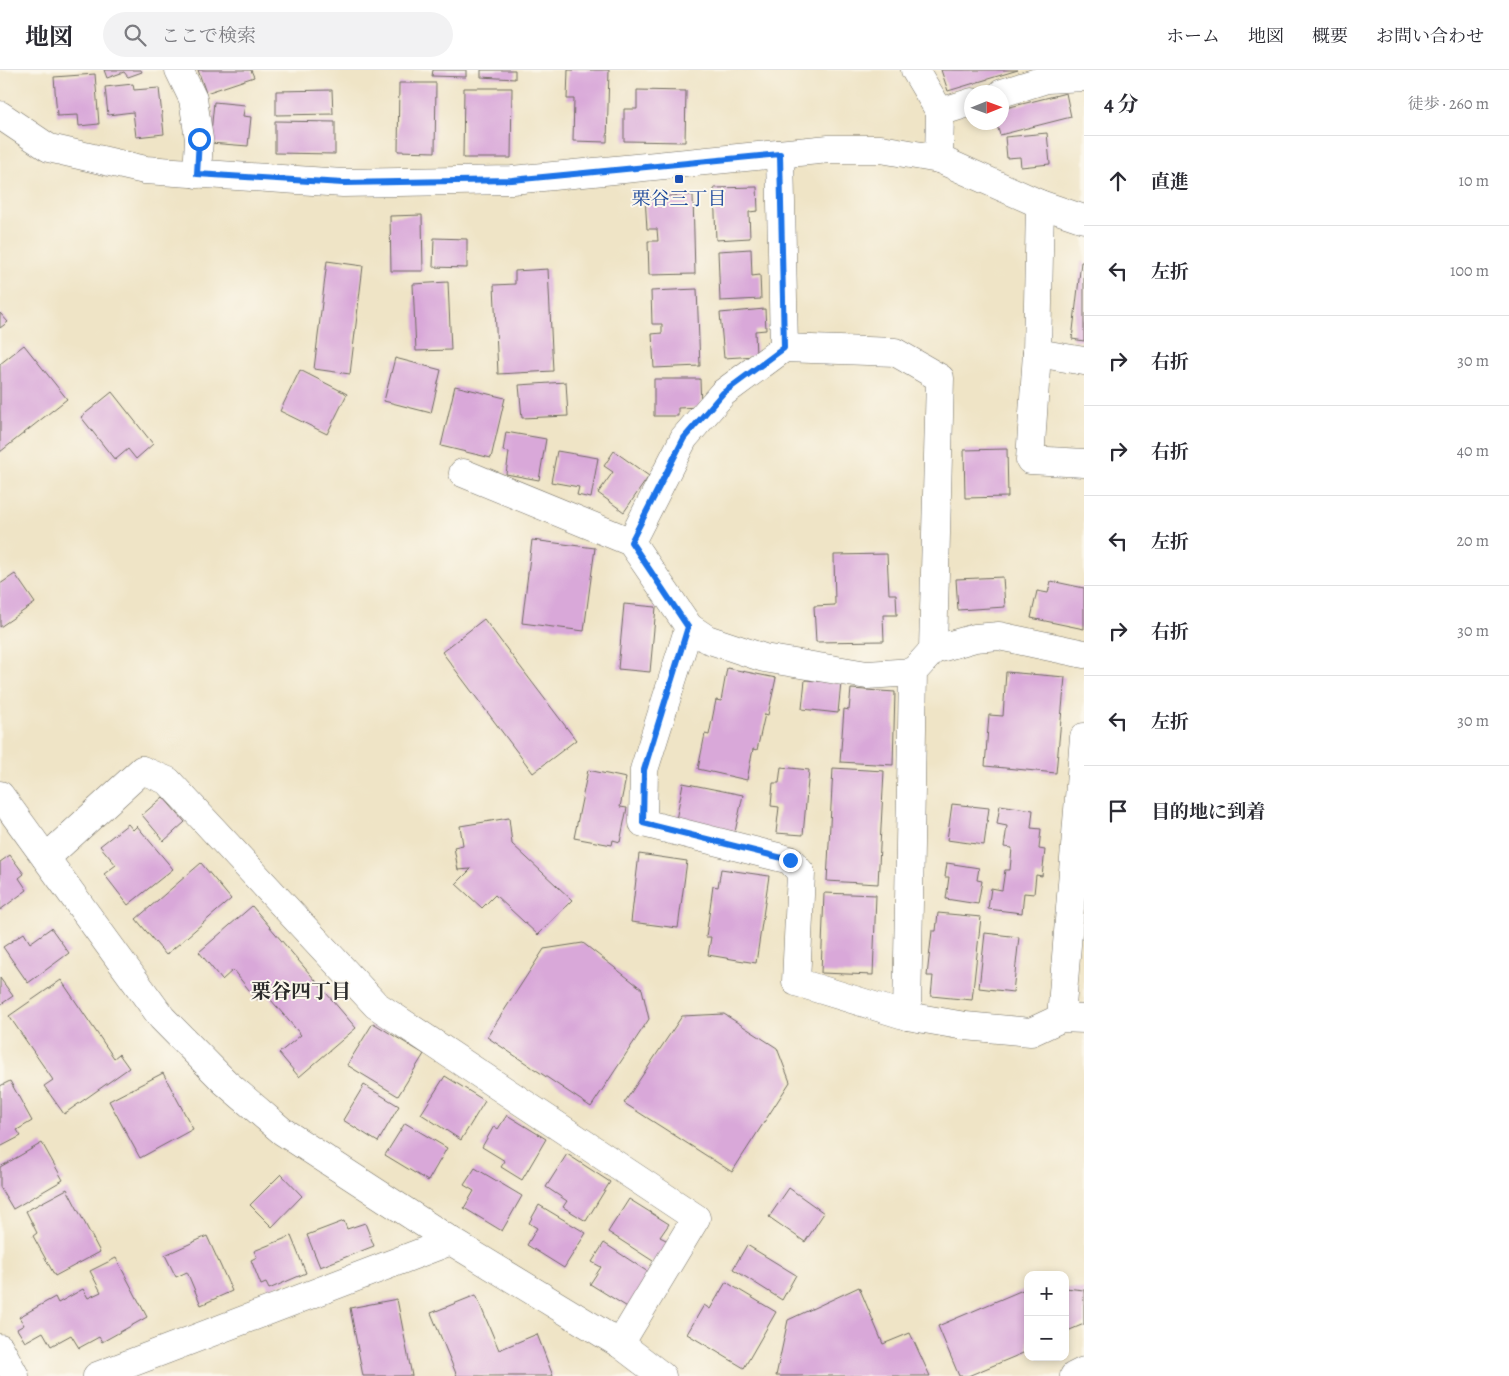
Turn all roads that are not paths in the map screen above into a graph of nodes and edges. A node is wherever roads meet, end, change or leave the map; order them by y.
1 (179, 70) edge
2 (915, 70) edge
3 (1084, 77) edge
4 (1009, 91) edge
5 (964, 104) edge
6 (940, 112) junction
7 (0, 115) edge
8 (780, 154) junction
9 (939, 159) junction
10 (197, 174) junction
11 (1040, 204) junction
12 (1084, 219) edge
13 (784, 348) junction
14 (1037, 353) junction
15 (1084, 361) edge
16 (1084, 463) edge
17 (463, 473) dead end
18 (631, 542) junction
19 (688, 627) junction
20 (933, 650) junction
21 (1084, 654) edge
22 (912, 672) junction
23 (1084, 737) edge
24 (0, 795) edge
25 (1080, 828) edge
26 (46, 858) junction
27 (907, 1016) junction
28 (1072, 1018) edge
29 (451, 1241) junction
30 (620, 1344) junction
31 (0, 1348) edge
32 (1084, 1372) edge
33 (15, 1376) edge
34 (97, 1376) edge
35 (662, 1376) edge
36 (1074, 1376) edge

1 - 10 street
2 - 6 street
3 - 4 street
5 - 6 street
6 - 9 street
7 - 10 street
8 - 9 street
8 - 10 street
8 - 13 street
9 - 11 street
11 - 12 street
11 - 14 street
13 - 18 street
13 - 20 street
14 - 15 street
14 - 16 street
17 - 18 street
18 - 19 street
19 - 22 street
19 - 27 street
20 - 21 street
20 - 22 street
22 - 27 street
23 - 25 street
24 - 26 street
25 - 28 street
26 - 29 street
26 - 30 street
27 - 28 street
29 - 30 street
29 - 34 street
30 - 35 street
31 - 33 street
32 - 36 street

